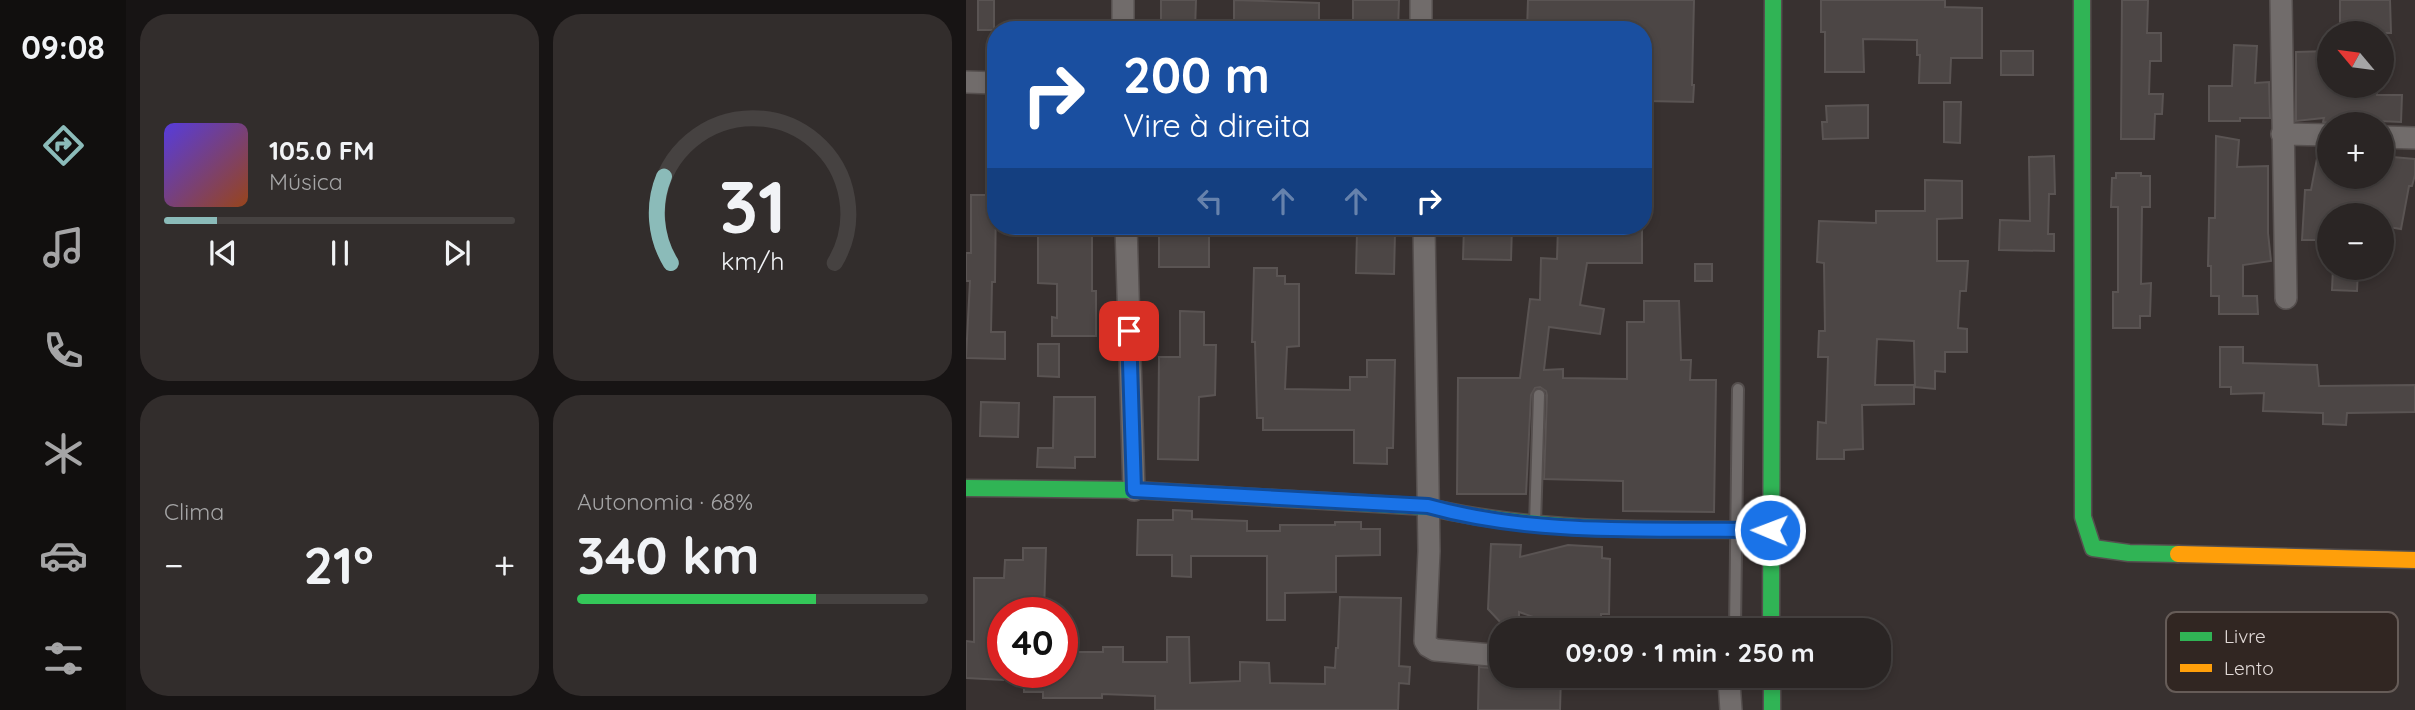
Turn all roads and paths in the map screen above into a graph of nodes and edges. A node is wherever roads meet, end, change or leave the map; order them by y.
1 (1124, 0) edge
2 (1422, 0) edge
3 (1773, 0) edge
4 (2082, 0) edge
5 (2281, 0) edge
6 (1123, 21) edge
7 (1421, 21) edge
8 (966, 82) edge
9 (987, 83) edge
10 (2282, 134) junction
11 (2317, 135) edge
12 (2394, 137) edge
13 (2415, 138) edge
14 (1126, 235) edge
15 (1424, 235) edge
16 (2286, 298) dead end
17 (1738, 389) dead end
18 (1539, 395) dead end
19 (966, 488) edge
20 (1134, 490) junction
21 (1428, 506) junction
22 (1535, 527) junction
23 (1737, 530) junction
24 (1770, 530) junction
25 (2415, 560) edge
26 (1735, 618) edge
27 (1771, 618) edge
28 (1489, 655) edge
29 (1729, 688) edge
30 (1772, 688) edge
31 (1731, 710) edge
32 (1772, 710) edge

1 - 6 street
2 - 7 street
3 - 24 street
4 - 25 street
5 - 10 street
8 - 9 street
10 - 11 street
10 - 16 street
12 - 13 street
14 - 20 street
15 - 21 street
17 - 23 lane
18 - 22 lane
19 - 20 street
20 - 21 street
21 - 22 street
21 - 28 street
22 - 23 street
23 - 24 street
23 - 26 lane
24 - 27 street
29 - 31 street
30 - 32 street

